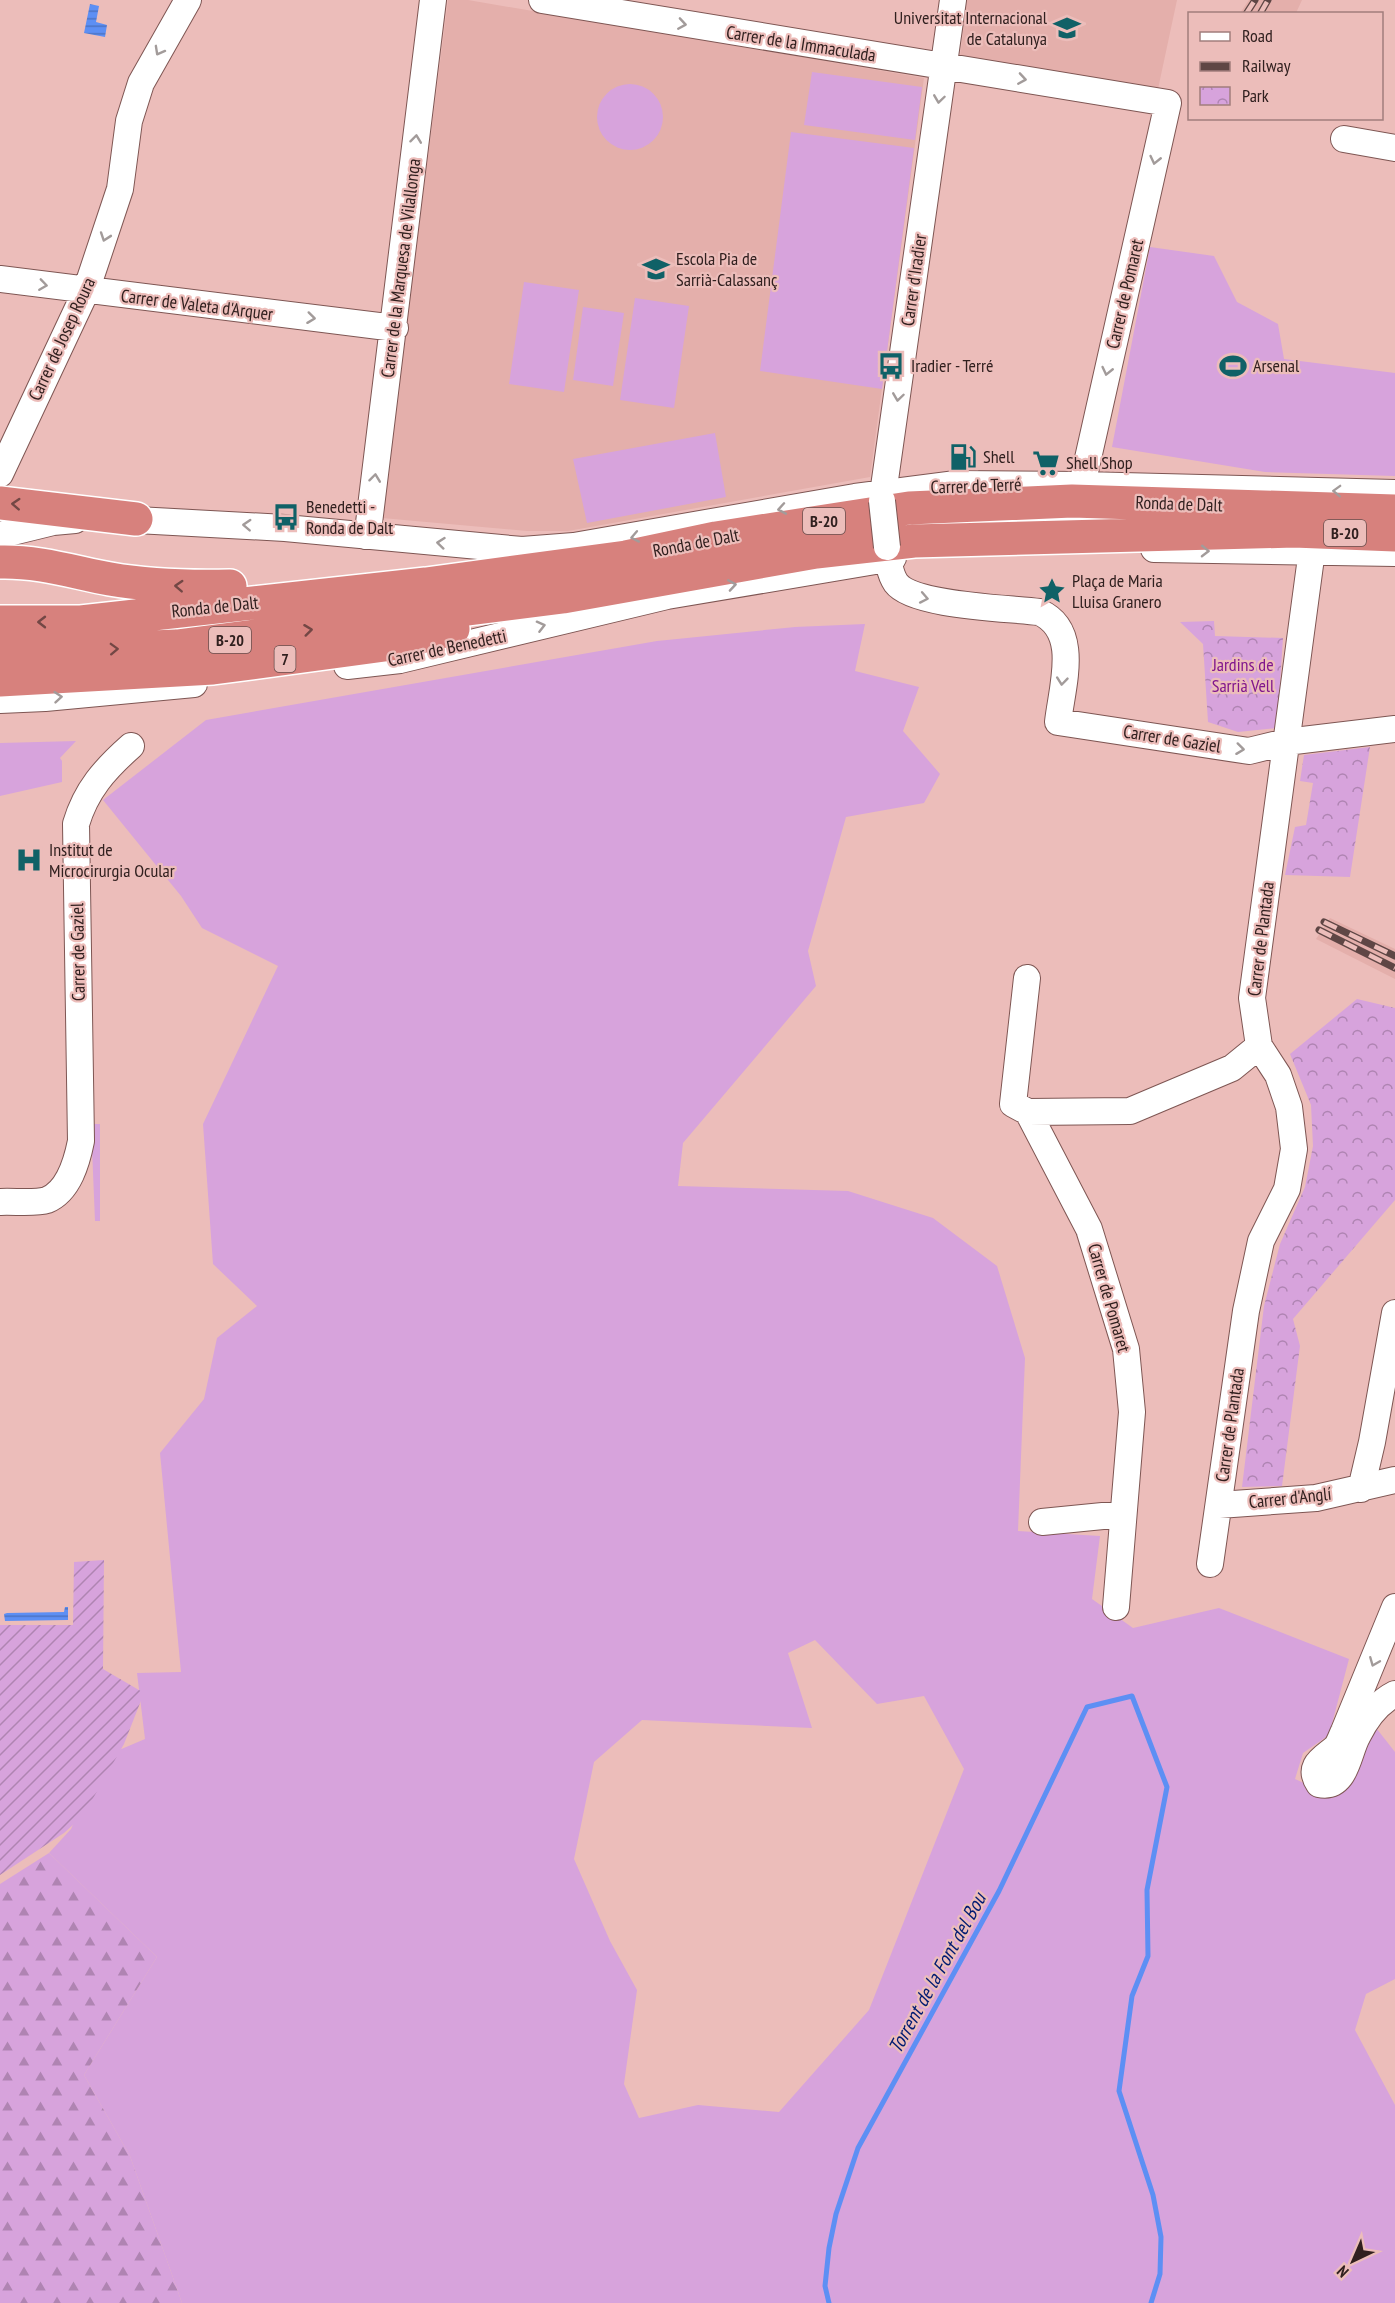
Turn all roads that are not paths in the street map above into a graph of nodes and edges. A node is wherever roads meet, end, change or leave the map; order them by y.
1 (188, 0) edge
2 (433, 0) edge
3 (542, 0) edge
4 (953, 0) edge
5 (646, 9) edge
6 (943, 67) junction
7 (1168, 103) joint
8 (1344, 139) dead end
9 (1395, 148) edge
10 (0, 279) edge
11 (86, 291) junction
12 (394, 328) junction
13 (0, 474) edge
14 (1082, 484) junction
15 (1395, 493) edge
16 (882, 497) junction
17 (0, 503) edge
18 (1395, 512) edge
19 (136, 519) junction
20 (0, 535) edge
21 (1395, 535) edge
22 (365, 536) junction
23 (1312, 550) junction
24 (888, 553) junction
25 (1395, 553) edge
26 (0, 562) edge
27 (426, 584) junction
28 (563, 597) junction
29 (0, 622) edge
30 (0, 653) edge
31 (0, 681) edge
32 (0, 700) edge
33 (1058, 722) joint
34 (1395, 729) edge
35 (1286, 742) junction
36 (131, 746) dead end
37 (1027, 978) dead end
38 (1259, 1046) junction
39 (1021, 1108) junction
40 (0, 1202) edge
41 (1395, 1313) edge
42 (1395, 1480) edge
43 (1361, 1489) junction
44 (1219, 1505) junction
45 (1123, 1514) junction
46 (1042, 1522) dead end
47 (1210, 1564) dead end
48 (1116, 1607) dead end
49 (1395, 1607) edge
50 (1395, 1694) edge

1 -> 11 street, Carrer de Josep Roura
12 -> 2 street, Carrer de la Marquesa de Vilallonga
3 - 5 street, Carrer de la Immaculada
4 - 6 street, Carrer d'Iradier
5 -> 6 street, Carrer de la Immaculada
6 -> 7 street, Carrer de la Immaculada
6 -> 16 street, Carrer d'Iradier
7 -> 14 street, Carrer de Pomaret
8 - 9 street
10 -> 11 street, Carrer de Valeta d'Arquer
11 -> 12 street, Carrer de Valeta d'Arquer
11 - 13 street, Carrer de Josep Roura
22 -> 12 street, Carrer de la Marquesa de Vilallonga
15 -> 14 street, Carrer de Terré
14 - 16 street, Carrer de Terré
16 -> 22 street
16 - 24 street, Carrer d'Iradier, bridge
19 -> 17 highway
18 - 27 highway, Ronda de Dalt / B-20
19 - 20 street
22 -> 19 street
21 - 28 highway, Ronda de Dalt / B-20
24 -> 23 street
23 - 25 street
23 - 35 street, Carrer de Plantada
32 -> 24 street, Carrer de Benedetti
24 -> 33 street, Carrer d'Iradier
27 -> 26 highway
27 -> 29 highway, Ronda de Dalt / B-20
30 -> 28 highway, Ronda de Dalt / B-20
28 - 31 highway, 7
33 -> 35 street, Carrer de Gaziel
34 - 35 street, Carrer de Gaziel
35 - 38 street, Carrer de Plantada
36 - 40 street, Carrer de Gaziel
37 - 39 street
38 - 39 street
38 - 44 street, Carrer de Plantada
39 - 45 street, Carrer de Pomaret
41 - 43 street
42 - 43 street, Carrer d'Anglí
43 - 44 street, Carrer d'Anglí
44 - 47 street, Carrer de Plantada
45 - 46 street
45 - 48 street, Carrer de Pomaret
49 -> 50 street

